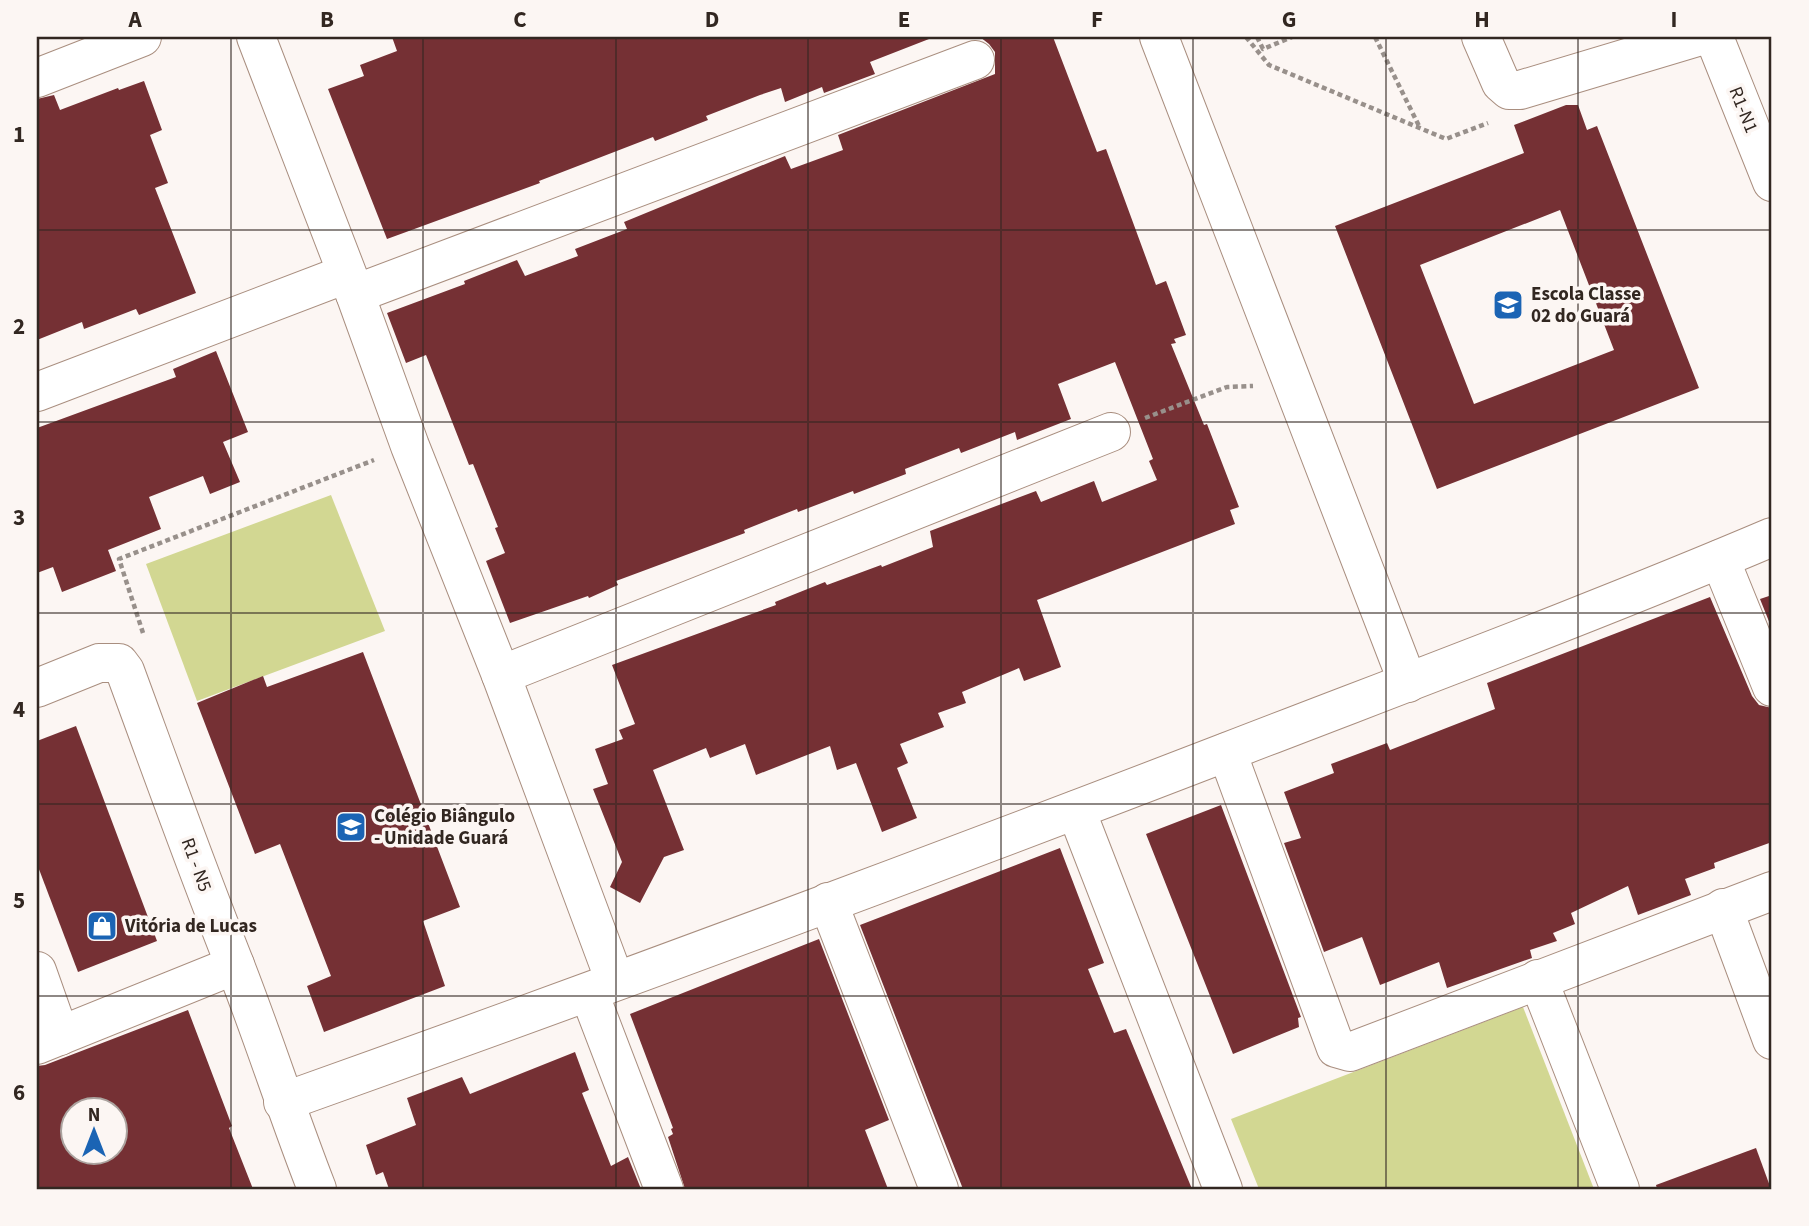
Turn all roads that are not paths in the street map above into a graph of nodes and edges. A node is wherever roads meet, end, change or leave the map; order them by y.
1 (256, 37) edge
2 (1159, 37) edge
3 (1482, 37) edge
4 (1697, 37) edge
5 (1714, 37) edge
6 (133, 38) edge
7 (975, 60) dead end
8 (37, 78) edge
9 (1772, 182) edge
10 (351, 284) junction
11 (37, 392) edge
12 (1111, 432) road end
13 (1772, 537) edge
14 (1720, 559) junction
15 (501, 675) junction
16 (1408, 683) junction
17 (1772, 687) edge
18 (37, 688) edge
19 (1227, 752) junction
20 (1076, 810) junction
21 (1772, 891) edge
22 (828, 902) junction
23 (1723, 908) junction
24 (235, 965) junction
25 (37, 971) edge
26 (1538, 979) junction
27 (602, 987) junction
28 (1772, 1040) edge
29 (48, 1041) edge
30 (283, 1102) junction
31 (317, 1189) edge
32 (664, 1189) edge
33 (939, 1189) edge
34 (1223, 1189) edge
35 (1620, 1189) edge

1 - 10 street
2 - 16 street
3 - 4 street
5 - 9 street, R1-N1
6 - 8 street
7 - 10 street
10 - 11 street
10 - 15 street
12 - 15 street
13 - 14 street
14 - 16 street
14 - 17 street
15 - 27 street
16 - 19 street
18 - 24 street, R1 - N5
19 - 20 street
19 - 26 street
20 - 22 street
20 - 34 street
21 - 23 street
22 - 27 street
22 - 33 street
23 - 26 street
23 - 28 street
24 - 29 street
24 - 30 street, R1 - N5
25 - 29 street
26 - 35 street
27 - 30 street
27 - 32 street
30 - 31 street, R1 - N5

